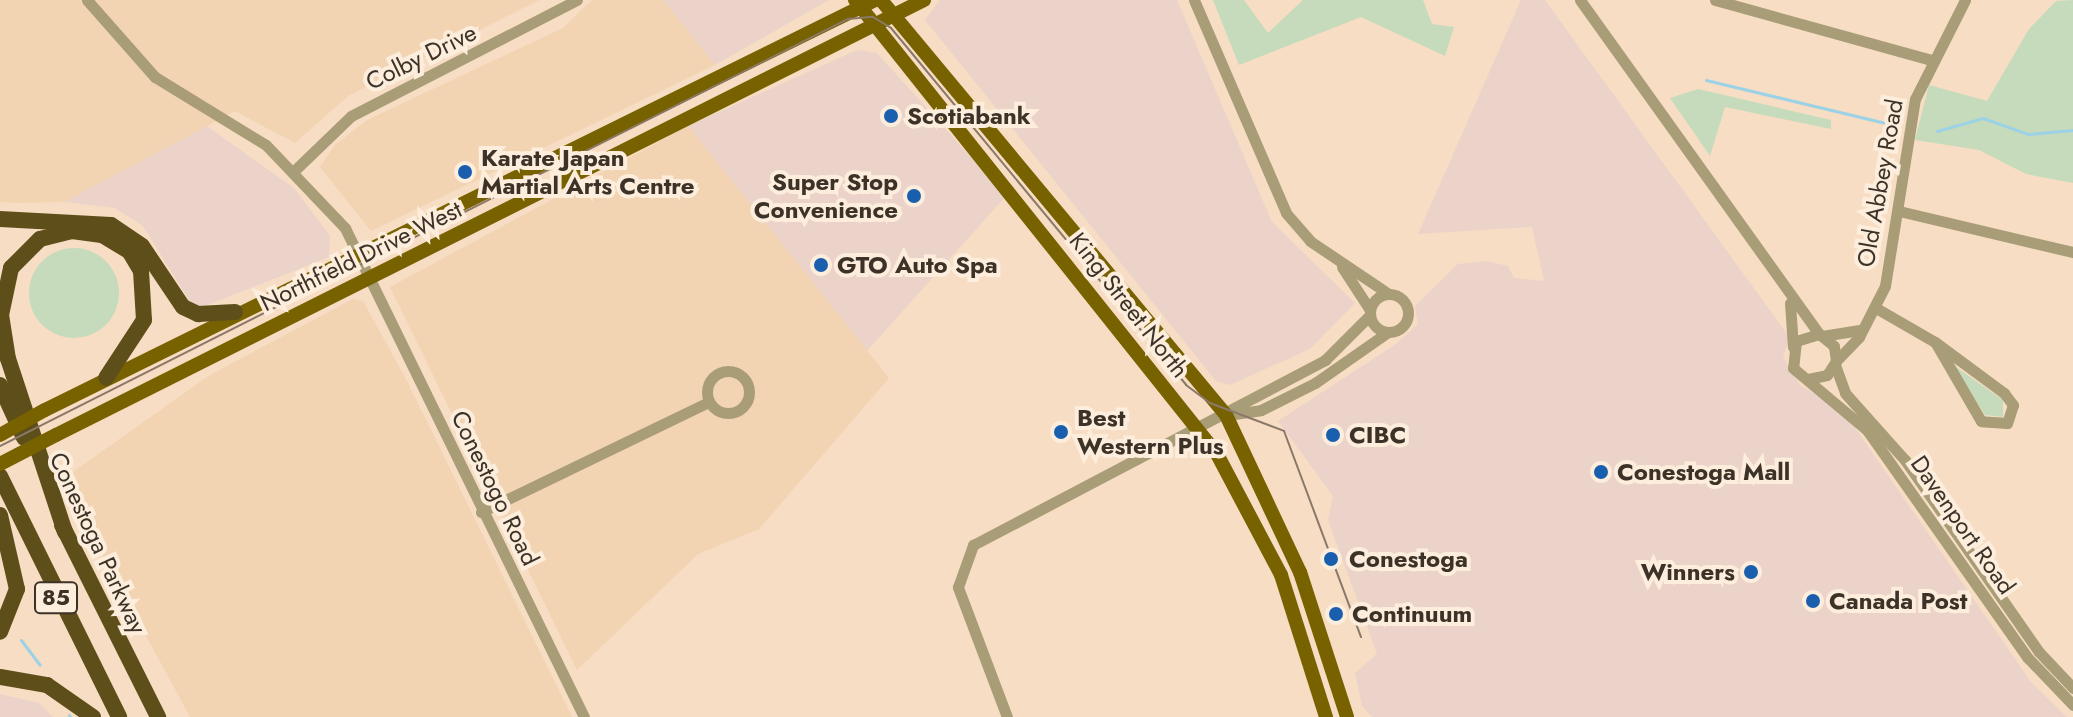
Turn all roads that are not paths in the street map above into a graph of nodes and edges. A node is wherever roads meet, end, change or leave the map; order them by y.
1 (87, 0) edge
2 (577, 0) edge
3 (875, 0) edge
4 (881, 0) edge
5 (924, 0) edge
6 (1194, 0) edge
7 (1580, 0) edge
8 (1715, 0) edge
9 (1965, 0) edge
10 (857, 3) edge
11 (894, 15) junction
12 (872, 26) junction
13 (1932, 60) junction
14 (296, 169) junction
15 (1899, 211) junction
16 (0, 219) edge
17 (2073, 252) edge
18 (358, 253) junction
19 (1336, 260) junction
20 (369, 277) junction
21 (1389, 294) junction
22 (1790, 303) junction
23 (1876, 308) junction
24 (235, 312) junction
25 (1370, 313) junction
26 (1860, 330) junction
27 (1388, 332) junction
28 (1821, 335) junction
29 (1935, 342) junction
30 (1793, 347) junction
31 (1835, 363) junction
32 (106, 378) junction
33 (1808, 379) junction
34 (0, 385) edge
35 (709, 402) dead end
36 (1226, 415) junction
37 (1199, 428) junction
38 (0, 435) edge
39 (0, 464) edge
40 (0, 476) edge
41 (481, 512) junction
42 (0, 515) edge
43 (65, 532) junction
44 (0, 632) edge
45 (0, 677) edge
46 (2073, 688) edge
47 (2073, 705) edge
48 (93, 717) edge
49 (119, 717) edge
50 (158, 717) edge
51 (584, 717) edge
52 (1007, 717) edge
53 (1326, 717) edge
54 (1347, 717) edge

1 - 14 street
2 - 14 street, Colby Drive
3 - 10 main road, Northfield Drive West
4 - 11 main road, King Street North
5 - 11 main road, Northfield Drive West
6 - 19 street
7 - 22 street
8 - 13 street
9 - 13 street, Old Abbey Road
10 - 12 main road, King Street North
10 - 18 main road, Northfield Drive West
11 - 12 main road, Northfield Drive West
11 - 36 main road, King Street North
12 - 20 main road, Northfield Drive West
12 - 37 main road, King Street North
13 - 15 street, Old Abbey Road
14 - 18 street
15 - 17 street
15 - 23 street, Old Abbey Road
16 - 24 highway
18 - 20 street
18 - 24 main road, Northfield Drive West
19 - 21 street
19 - 25 street
20 - 39 main road, Northfield Drive West, bridge
20 - 41 street, Conestogo Road
21 - 25 street
21 - 27 street
22 - 28 street
22 - 30 street
23 - 26 street, Old Abbey Road
23 - 29 street
24 - 32 main road, Northfield Drive West
25 - 27 street
25 - 36 street
26 - 28 street
26 - 31 street, Old Abbey Road
27 - 36 street
28 - 30 street
28 - 31 street, Davenport Road
29 - 29 street
30 - 33 street
31 - 33 street
31 - 46 street, Davenport Road
32 - 38 main road, Northfield Drive West, bridge
32 - 43 highway
33 - 47 street, Davenport Road
34 - 43 highway, Conestoga Parkway / 85
35 - 41 street
36 - 37 street
36 - 54 main road, King Street North
37 - 52 street
37 - 53 main road, King Street North
40 - 49 highway, 85
41 - 51 street, Conestogo Road
42 - 44 highway
43 - 50 highway, Conestoga Parkway / 85
45 - 48 highway

